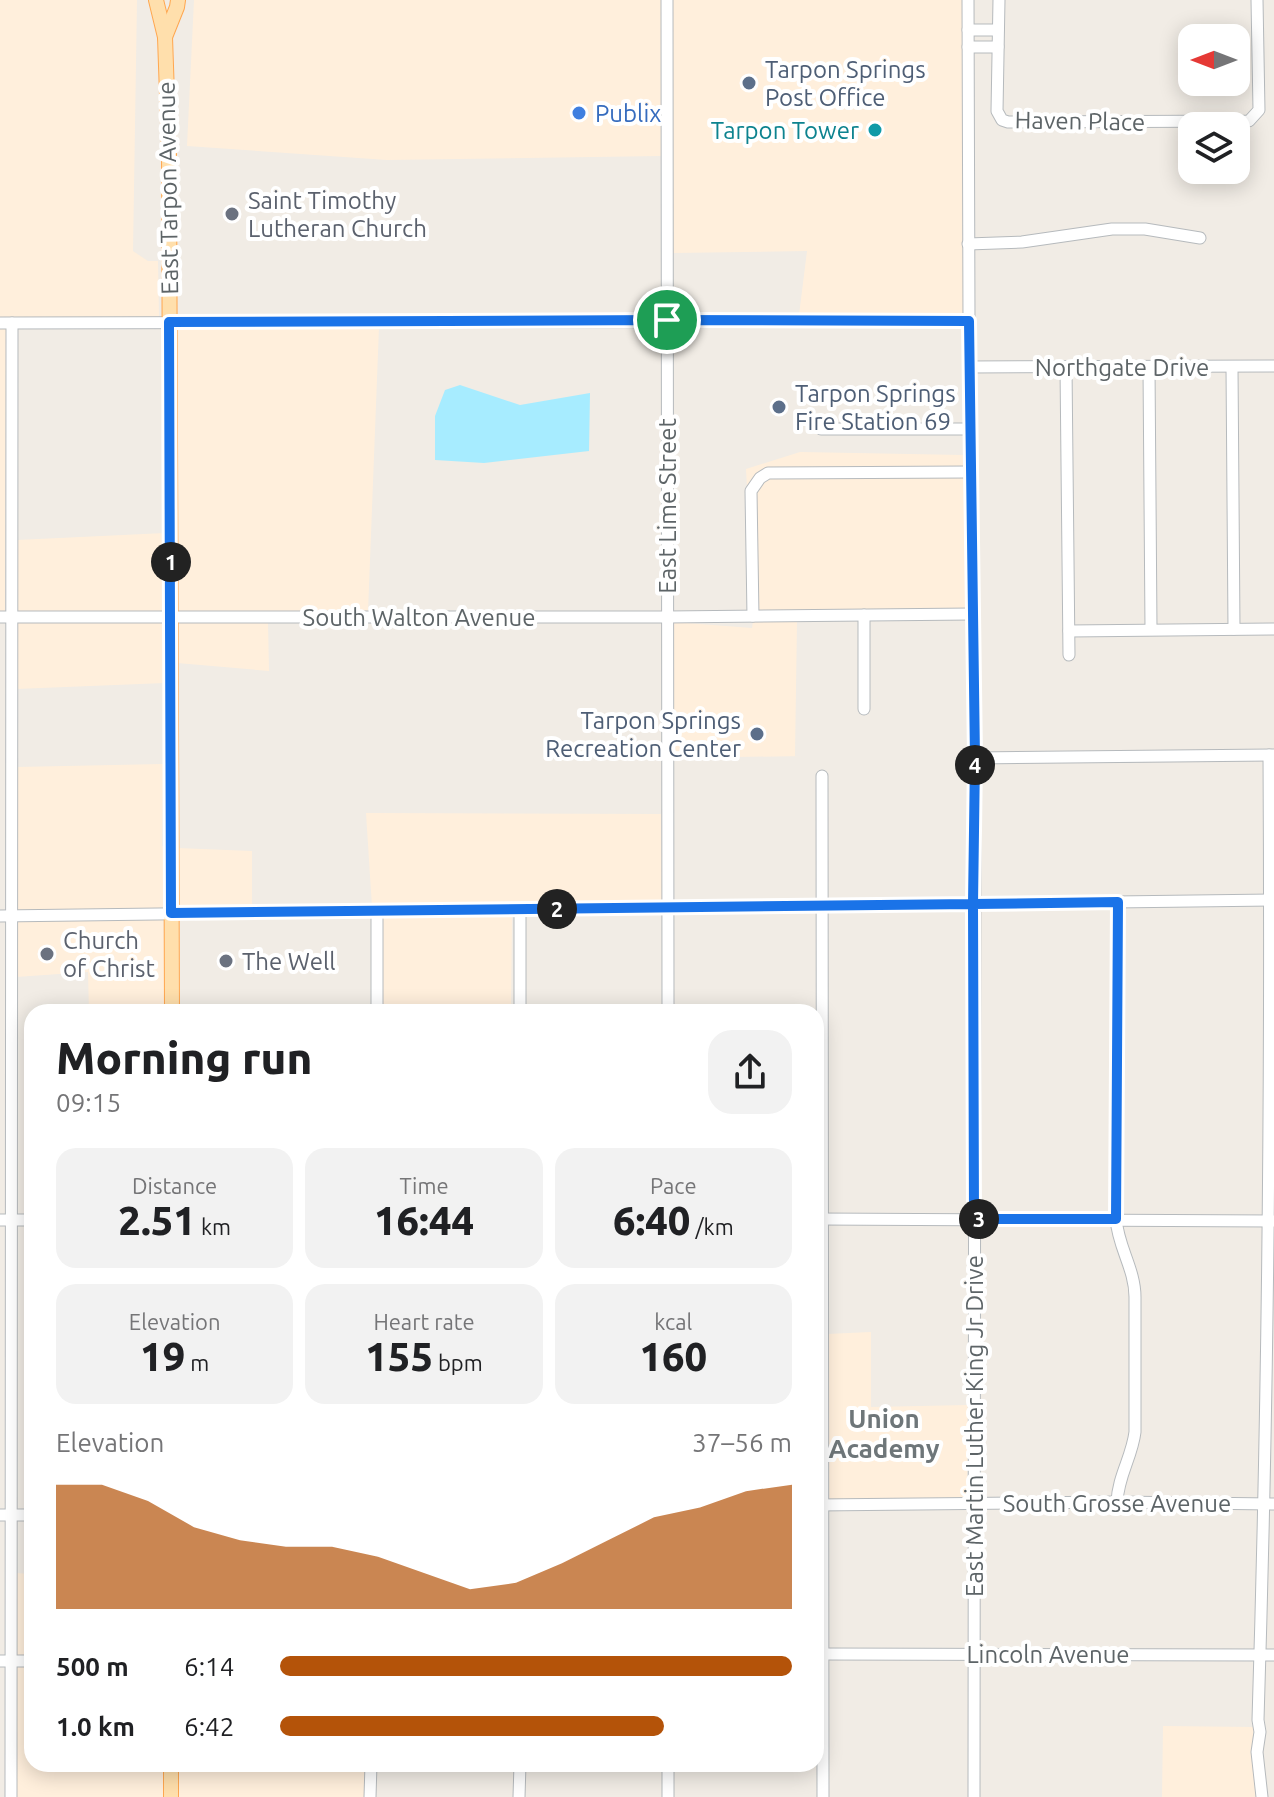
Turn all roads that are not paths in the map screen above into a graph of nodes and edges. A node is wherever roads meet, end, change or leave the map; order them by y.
1 (156, 0) edge
2 (178, 0) edge
3 (667, 0) edge
4 (968, 0) edge
5 (999, 0) edge
6 (1257, 0) edge
7 (968, 30) junction
8 (998, 30) junction
9 (165, 37) junction
10 (968, 47) junction
11 (998, 47) junction
12 (1200, 238) dead end
13 (968, 244) junction
14 (667, 320) junction
15 (969, 321) junction
16 (169, 322) junction
17 (6, 323) edge
18 (1274, 366) edge
19 (969, 367) junction
20 (1066, 367) junction
21 (1149, 367) junction
22 (1232, 367) junction
23 (821, 429) dead end
24 (970, 429) junction
25 (970, 472) junction
26 (972, 614) junction
27 (864, 615) junction
28 (753, 616) junction
29 (5, 617) edge
30 (667, 617) junction
31 (171, 618) junction
32 (1151, 629) junction
33 (1234, 629) junction
34 (1274, 629) edge
35 (1069, 631) junction
36 (1069, 655) dead end
37 (864, 709) dead end
38 (1271, 755) edge
39 (975, 758) junction
40 (822, 776) dead end
41 (1272, 900) edge
42 (1118, 902) junction
43 (973, 904) junction
44 (821, 905) junction
45 (668, 907) junction
46 (520, 909) junction
47 (377, 912) junction
48 (171, 913) junction
49 (5, 916) edge
50 (172, 1004) edge
51 (377, 1004) edge
52 (520, 1004) edge
53 (668, 1004) edge
54 (820, 1004) edge
55 (824, 1219) edge
56 (974, 1219) junction
57 (1116, 1219) junction
58 (5, 1220) edge
59 (1270, 1221) edge
60 (1117, 1502) junction
61 (973, 1503) junction
62 (1269, 1504) edge
63 (824, 1505) edge
64 (5, 1515) edge
65 (824, 1649) edge
66 (974, 1654) junction
67 (1260, 1655) junction
68 (1274, 1655) edge
69 (5, 1661) edge
70 (171, 1772) edge
71 (371, 1772) edge
72 (520, 1772) edge
73 (668, 1772) edge
74 (822, 1772) edge
75 (370, 1795) edge
76 (11, 1797) edge
77 (171, 1797) edge
78 (519, 1797) edge
79 (668, 1797) edge
80 (823, 1797) edge
81 (974, 1797) edge
82 (1262, 1797) edge

1 - 9 main road, East Tarpon Avenue
2 - 9 main road, East Tarpon Avenue
3 - 14 street, East Lime Street
4 - 7 street, East Martin Luther King Jr Drive
5 - 8 street, Haven Place
6 - 11 street, Haven Place
7 - 8 street
7 - 10 street, East Martin Luther King Jr Drive
8 - 11 street, Haven Place
9 - 16 main road, East Tarpon Avenue
10 - 11 street
10 - 13 street, East Martin Luther King Jr Drive
12 - 13 street
13 - 15 street, East Martin Luther King Jr Drive
14 - 15 street
14 - 16 street
14 - 30 street, East Lime Street
15 - 19 street, East Martin Luther King Jr Drive
16 - 17 street
16 - 31 main road, East Tarpon Avenue
17 - 29 street
18 - 22 street, Northgate Drive
19 - 20 street, Northgate Drive
19 - 24 street, East Martin Luther King Jr Drive
20 - 21 street, Northgate Drive
20 - 35 street
21 - 22 street, Northgate Drive
21 - 32 street
22 - 33 street
23 - 24 street
24 - 25 street, East Martin Luther King Jr Drive
25 - 26 street, East Martin Luther King Jr Drive
25 - 28 street
26 - 27 street, South Walton Avenue
26 - 39 street, East Martin Luther King Jr Drive
27 - 28 street, South Walton Avenue
27 - 37 street
28 - 30 street, South Walton Avenue
29 - 31 street, South Walton Avenue
29 - 49 street
30 - 31 street, South Walton Avenue
30 - 45 street, East Lime Street
31 - 48 main road, East Tarpon Avenue
32 - 33 street
32 - 35 street
33 - 34 street
35 - 36 street
38 - 39 street
38 - 41 street
39 - 43 street, East Martin Luther King Jr Drive
40 - 44 street
41 - 42 street
41 - 59 street
42 - 43 street
42 - 57 street
43 - 44 street
43 - 56 street, East Martin Luther King Jr Drive
44 - 45 street
44 - 54 street
45 - 46 street
45 - 53 street, East Lime Street
46 - 47 street
46 - 52 street
47 - 48 street
47 - 51 street
48 - 49 street
48 - 50 main road, East Tarpon Avenue
49 - 58 street
55 - 56 street
56 - 57 street
56 - 61 street, East Martin Luther King Jr Drive
57 - 59 street
57 - 60 street
58 - 64 street
59 - 62 street
60 - 61 street, South Grosse Avenue
60 - 62 street, South Grosse Avenue
61 - 63 street, South Grosse Avenue
61 - 66 street, East Martin Luther King Jr Drive
62 - 67 street
64 - 69 street
65 - 66 street, Lincoln Avenue
66 - 67 street, Lincoln Avenue
66 - 81 street, East Martin Luther King Jr Drive
67 - 68 street, Lincoln Avenue
67 - 82 street
69 - 76 street
70 - 77 main road
71 - 75 street
72 - 78 street
73 - 79 street
74 - 80 street

